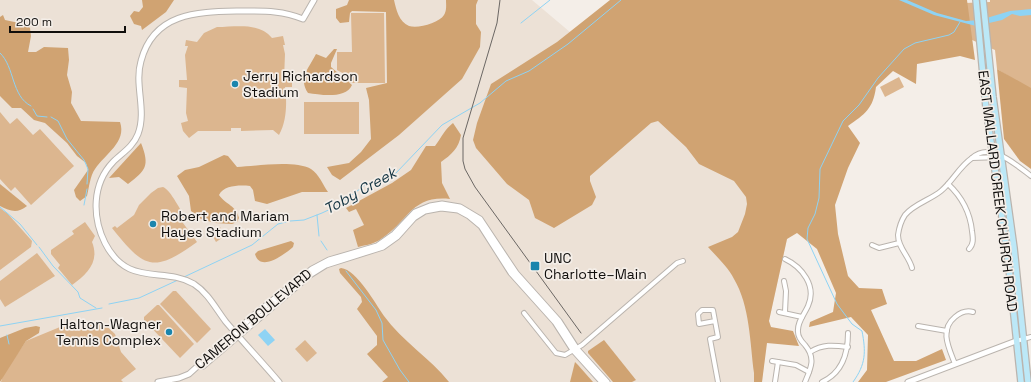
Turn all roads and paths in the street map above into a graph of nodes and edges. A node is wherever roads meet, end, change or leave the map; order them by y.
1 (314, 0) edge
2 (976, 1) edge
3 (984, 1) edge
4 (993, 155) junction
5 (1001, 157) junction
6 (1031, 176) edge
7 (948, 184) junction
8 (899, 243) junction
9 (872, 245) dead end
10 (969, 249) dead end
11 (785, 259) dead end
12 (683, 261) dead end
13 (912, 268) dead end
14 (784, 281) dead end
15 (779, 312) dead end
16 (785, 312) junction
17 (973, 312) dead end
18 (524, 313) dead end
19 (802, 317) junction
20 (715, 321) junction
21 (918, 326) dead end
22 (947, 331) junction
23 (236, 333) junction
24 (848, 333) dead end
25 (1031, 336) edge
26 (1023, 339) junction
27 (1016, 341) junction
28 (848, 347) junction
29 (575, 350) junction
30 (810, 352) junction
31 (772, 361) dead end
32 (778, 362) junction
33 (955, 364) junction
34 (809, 372) junction
35 (158, 382) edge
36 (173, 382) edge
37 (280, 382) edge
38 (602, 382) edge
39 (607, 382) edge
40 (718, 382) edge
41 (775, 382) edge
42 (804, 382) edge
43 (822, 382) edge
44 (908, 382) edge
45 (1021, 382) edge
46 (1028, 382) edge

1 - 23 street
2 - 4 main road, EAST MALLARD CREEK CHURCH ROAD
3 - 5 main road, EAST MALLARD CREEK CHURCH ROAD
4 - 5 street
4 - 7 street
4 - 27 main road, EAST MALLARD CREEK CHURCH ROAD
5 - 6 street
5 - 26 main road, EAST MALLARD CREEK CHURCH ROAD
7 - 8 street
7 - 10 street
8 - 9 street
8 - 13 street
11 - 19 street
12 - 29 street
14 - 16 street
15 - 16 street
16 - 19 street
17 - 22 street
18 - 29 street
19 - 30 street
20 - 20 street
20 - 40 street
21 - 22 street
22 - 33 street
23 - 29 street, CAMERON BOULEVARD
23 - 35 street, CAMERON BOULEVARD
23 - 36 street, CAMERON BOULEVARD
23 - 37 street
24 - 28 street
25 - 26 street
26 - 27 street
26 - 46 main road, EAST MALLARD CREEK CHURCH ROAD
27 - 33 street
27 - 45 main road, EAST MALLARD CREEK CHURCH ROAD
28 - 30 street
28 - 43 street
29 - 38 street, CAMERON BOULEVARD
29 - 39 street, CAMERON BOULEVARD
30 - 34 street
31 - 32 street
32 - 34 street
32 - 41 street
33 - 44 street
34 - 42 street

